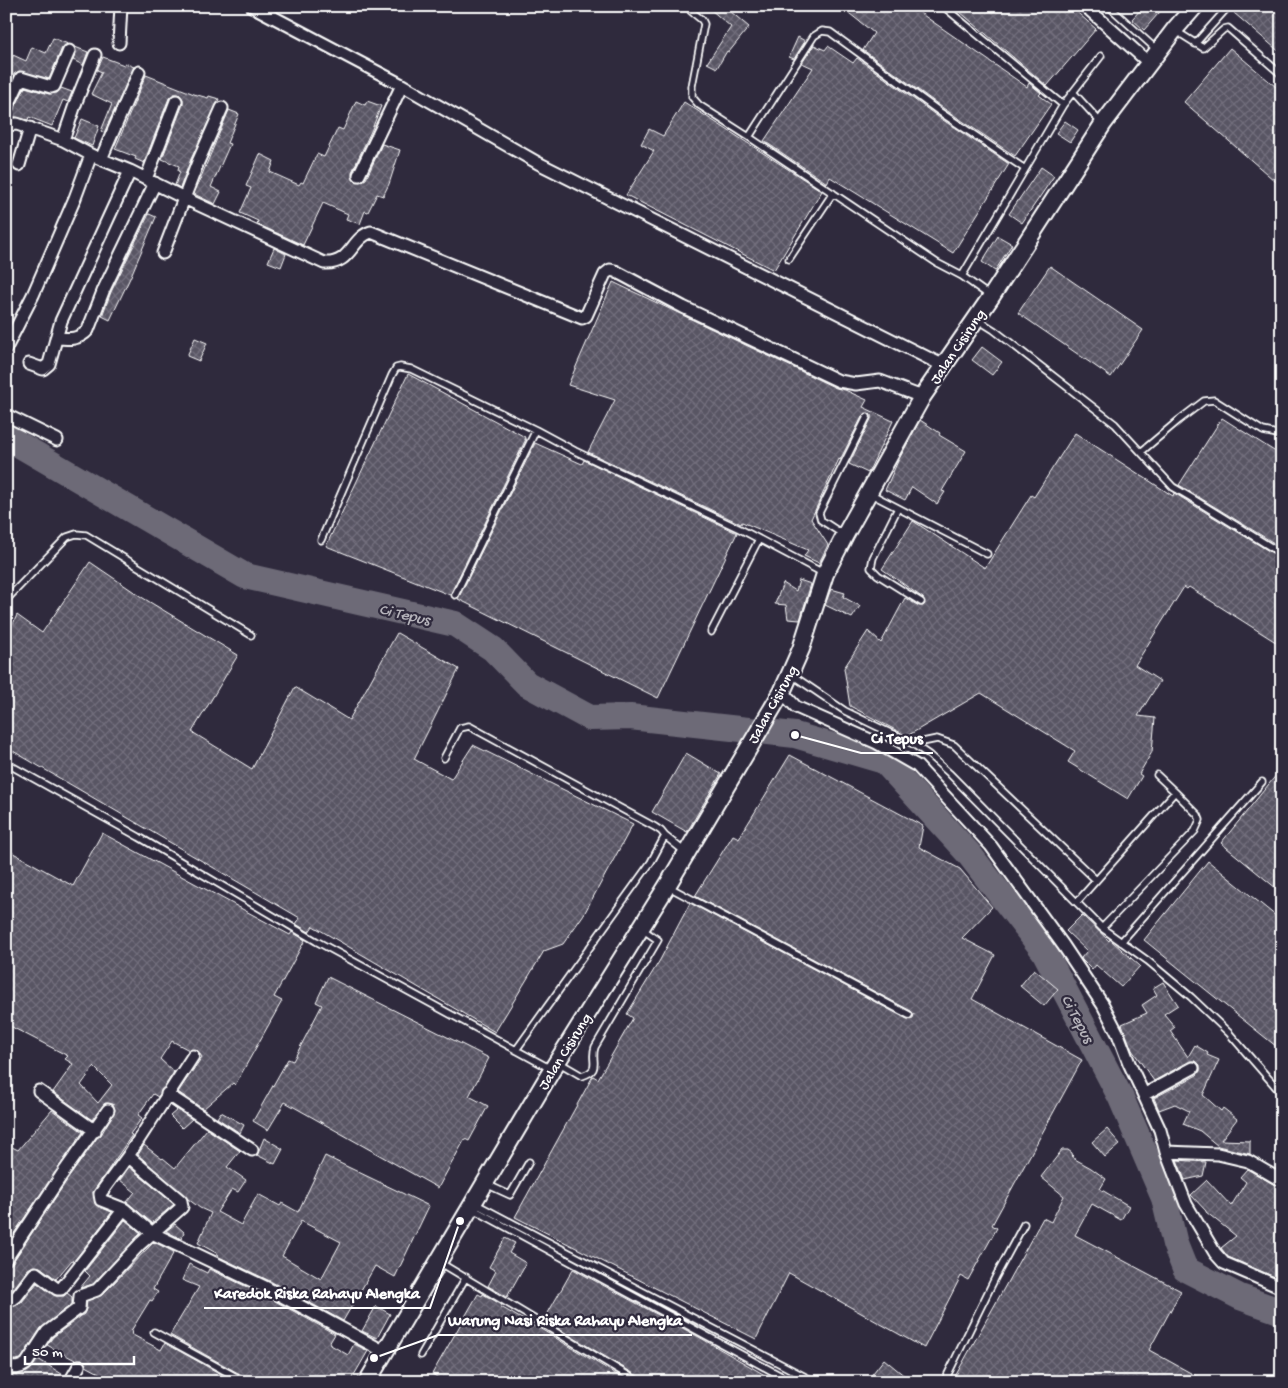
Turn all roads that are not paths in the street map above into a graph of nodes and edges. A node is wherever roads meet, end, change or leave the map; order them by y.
1 (121, 6) edge
2 (252, 6) edge
3 (690, 6) edge
4 (943, 6) edge
5 (1085, 6) edge
6 (1195, 6) edge
7 (1229, 6) edge
8 (1113, 8) edge
9 (1175, 30) junction
10 (119, 43) dead end
11 (1195, 44) junction
12 (70, 51) dead end
13 (95, 55) dead end
14 (1100, 56) dead end
15 (1154, 57) junction
16 (139, 72) dead end
17 (1282, 75) edge
18 (402, 85) junction
19 (1073, 92) junction
20 (176, 101) dead end
21 (1063, 105) junction
22 (222, 108) dead end
23 (6, 110) edge
24 (1103, 124) junction
25 (6, 125) edge
26 (30, 128) junction
27 (749, 137) junction
28 (63, 140) junction
29 (96, 157) junction
30 (19, 165) dead end
31 (1025, 170) junction
32 (130, 171) junction
33 (359, 175) dead end
34 (150, 181) junction
35 (833, 193) junction
36 (184, 198) junction
37 (163, 253) dead end
38 (789, 259) dead end
39 (962, 276) junction
40 (991, 297) junction
41 (976, 319) junction
42 (56, 338) junction
43 (6, 348) edge
44 (28, 364) dead end
45 (944, 366) junction
46 (922, 397) junction
47 (6, 415) edge
48 (868, 417) dead end
49 (536, 430) junction
50 (1282, 431) edge
51 (57, 440) dead end
52 (1141, 452) junction
53 (869, 493) junction
54 (898, 508) junction
55 (845, 535) junction
56 (321, 540) dead end
57 (759, 540) junction
58 (987, 554) dead end
59 (1282, 554) edge
60 (825, 574) junction
61 (455, 595) dead end
62 (6, 600) edge
63 (921, 602) dead end
64 (711, 632) dead end
65 (251, 635) dead end
66 (791, 674) junction
67 (782, 692) junction
68 (912, 744) junction
69 (444, 758) dead end
70 (6, 762) edge
71 (1157, 775) dead end
72 (1262, 782) dead end
73 (1175, 792) junction
74 (665, 836) junction
75 (685, 852) junction
76 (1096, 880) junction
77 (667, 886) junction
78 (1077, 902) junction
79 (641, 928) junction
80 (1102, 928) junction
81 (1121, 942) junction
82 (909, 1015) dead end
83 (516, 1050) junction
84 (193, 1056) dead end
85 (555, 1066) junction
86 (1193, 1068) dead end
87 (39, 1091) dead end
88 (168, 1094) junction
89 (1145, 1094) junction
90 (1282, 1094) edge
91 (108, 1110) dead end
92 (94, 1130) junction
93 (252, 1150) dead end
94 (1166, 1152) junction
95 (128, 1156) junction
96 (529, 1162) dead end
97 (1282, 1174) edge
98 (484, 1183) junction
99 (471, 1205) junction
100 (124, 1210) junction
101 (1024, 1224) dead end
102 (152, 1233) junction
103 (6, 1259) edge
104 (439, 1262) junction
105 (466, 1277) junction
106 (1282, 1288) edge
107 (6, 1300) edge
108 (154, 1332) dead end
109 (385, 1352) junction
110 (421, 1355) dead end
111 (79, 1366) dead end
112 (6, 1367) edge
113 (76, 1382) edge
114 (245, 1382) edge
115 (367, 1382) edge
116 (639, 1382) edge
117 (792, 1382) edge
118 (815, 1382) edge
119 (944, 1382) edge

1 - 10 street
2 - 18 street
3 - 27 lane
4 - 21 lane
5 - 15 street
6 - 9 main road, Jalan Cisirung
7 - 11 lane
8 - 15 lane
9 - 11 lane
9 - 15 main road, Jalan Cisirung
11 - 17 lane
12 - 23 street
13 - 28 street
14 - 19 lane
15 - 24 main road, Jalan Cisirung
16 - 29 street
18 - 33 street
18 - 45 street
19 - 21 lane
19 - 24 lane
20 - 34 street
21 - 31 lane
22 - 36 street
24 - 40 main road, Jalan Cisirung
25 - 26 street
26 - 28 street
26 - 30 street
27 - 31 lane
27 - 35 lane
28 - 29 street
29 - 32 street
29 - 43 street
31 - 39 lane
32 - 34 street
32 - 42 street
34 - 36 street
34 - 42 street
35 - 38 lane
35 - 39 lane
36 - 37 street
36 - 46 street
39 - 40 lane
40 - 41 main road, Jalan Cisirung
41 - 45 main road, Jalan Cisirung
41 - 52 lane
42 - 44 street
45 - 46 main road, Jalan Cisirung
46 - 53 main road, Jalan Cisirung
47 - 51 street
48 - 55 lane
49 - 56 lane
49 - 57 lane
49 - 61 lane
50 - 52 lane
52 - 59 lane
53 - 54 lane
53 - 55 main road, Jalan Cisirung
54 - 58 lane
54 - 63 lane
55 - 60 main road, Jalan Cisirung
57 - 60 lane
57 - 64 lane
60 - 66 main road, Jalan Cisirung
62 - 65 lane
66 - 67 main road, Jalan Cisirung
66 - 68 lane
67 - 75 main road, Jalan Cisirung
67 - 89 street
68 - 76 lane
68 - 78 lane
69 - 74 lane
70 - 83 lane
71 - 73 lane
72 - 81 lane
73 - 76 lane
73 - 80 lane
74 - 75 lane
74 - 83 lane
75 - 77 main road, Jalan Cisirung
76 - 78 lane
77 - 79 main road, Jalan Cisirung
77 - 82 lane
78 - 80 lane
79 - 85 main road, Jalan Cisirung
79 - 85 lane
80 - 81 lane
81 - 90 lane
83 - 85 lane
84 - 88 street
85 - 98 main road, Jalan Cisirung
86 - 89 street
87 - 92 street
88 - 93 street
88 - 95 street
89 - 94 street
91 - 92 street
92 - 103 street
94 - 97 street
94 - 106 street
95 - 100 street
95 - 102 street
96 - 98 lane
98 - 99 main road, Jalan Cisirung
99 - 104 main road, Jalan Cisirung
99 - 117 lane
99 - 118 lane
100 - 102 street
100 - 107 street
101 - 119 lane
102 - 109 street
102 - 112 street
104 - 105 lane
104 - 109 main road, Jalan Cisirung
105 - 110 lane
105 - 116 lane
108 - 114 lane
109 - 115 main road, Jalan Cisirung
111 - 113 street

